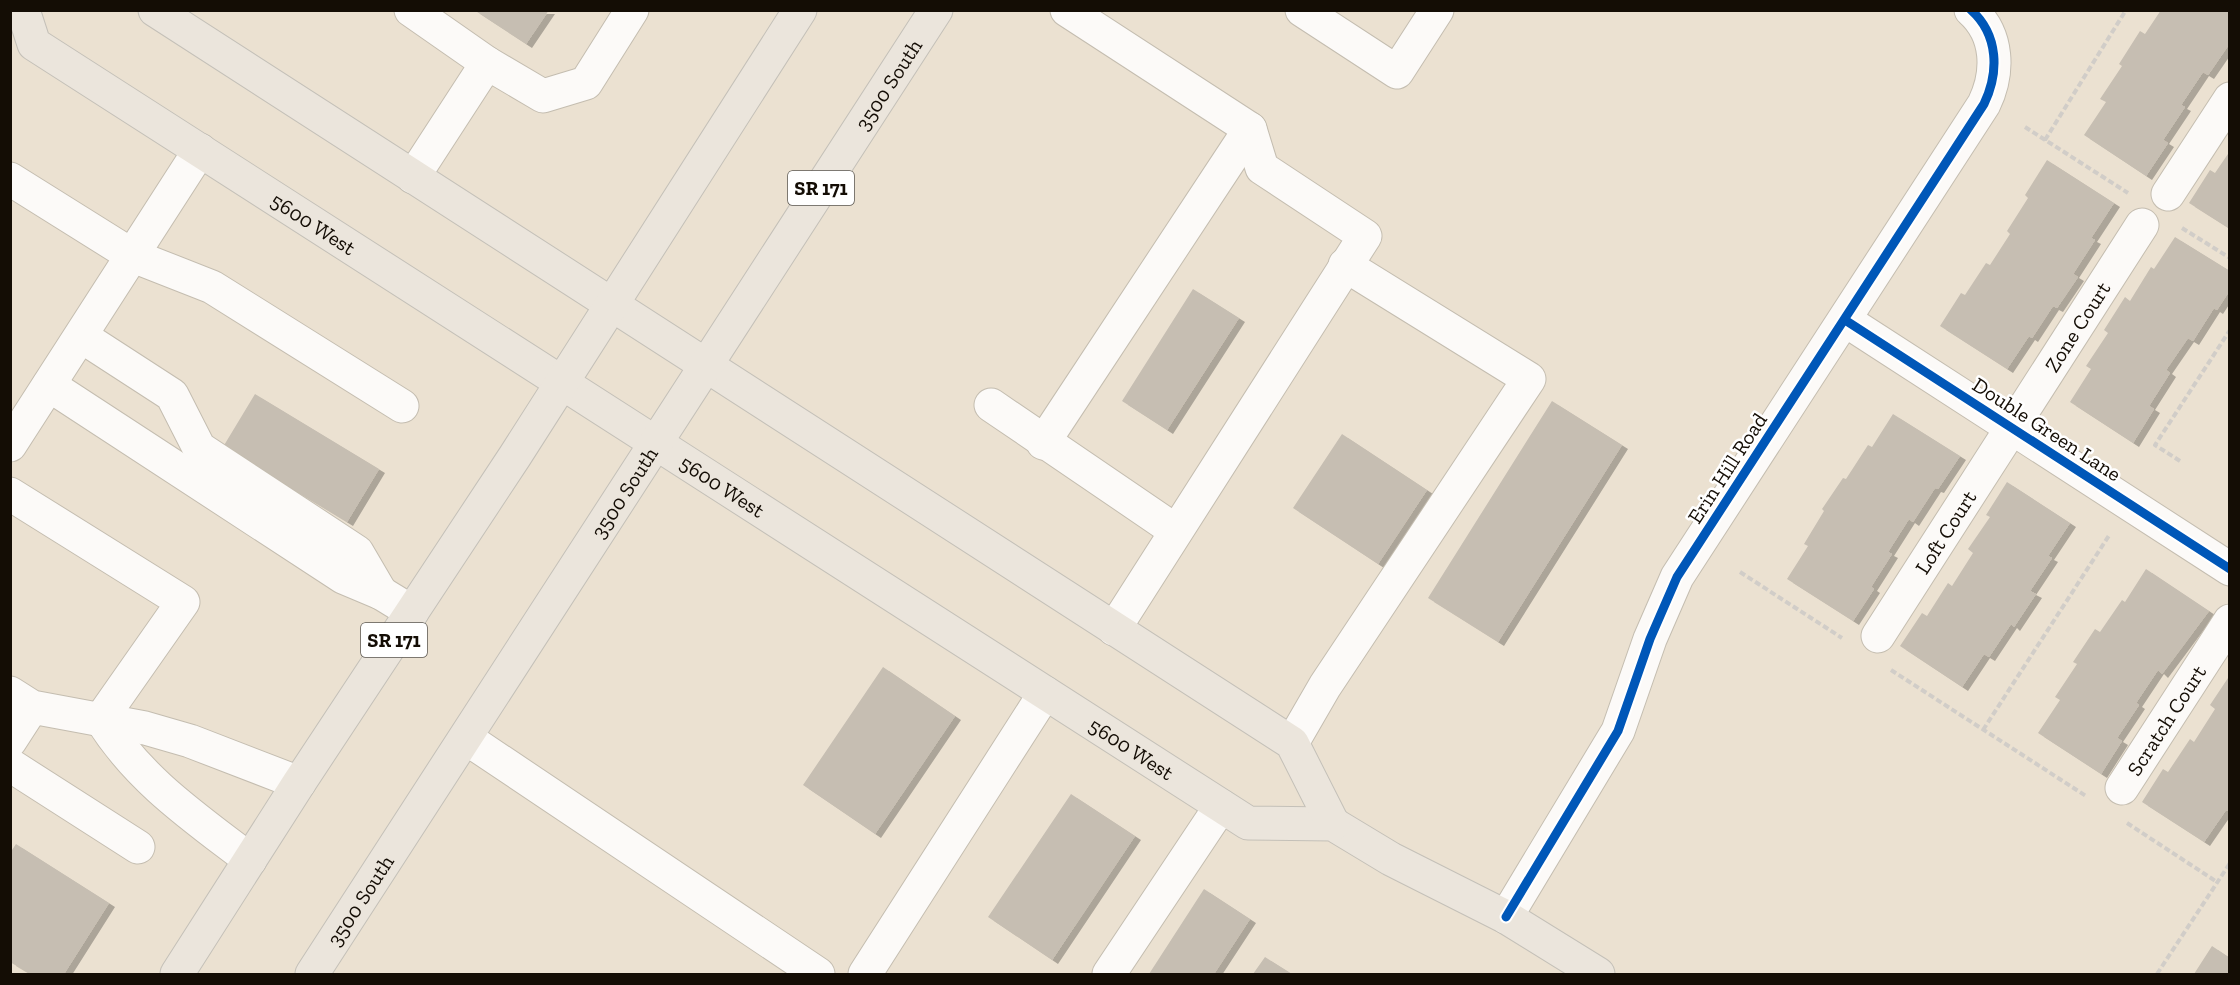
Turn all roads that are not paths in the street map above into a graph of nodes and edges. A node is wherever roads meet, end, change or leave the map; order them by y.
1 (23, 10) edge
2 (154, 10) edge
3 (411, 10) edge
4 (632, 10) edge
5 (800, 10) edge
6 (936, 10) edge
7 (1066, 10) edge
8 (1302, 10) edge
9 (1437, 10) edge
10 (1971, 10) edge
11 (1102, 20) edge
12 (488, 63) junction
13 (2229, 99) edge
14 (1251, 129) junction
15 (200, 150) junction
16 (413, 177) junction
17 (10, 179) edge
18 (2168, 194) dead end
19 (2142, 225) dead end
20 (133, 256) junction
21 (1345, 265) junction
22 (611, 306) junction
23 (1845, 320) junction
24 (81, 336) junction
25 (706, 366) junction
26 (562, 382) junction
27 (49, 385) junction
28 (991, 405) dead end
29 (402, 406) dead end
30 (2012, 428) junction
31 (657, 443) junction
32 (1044, 443) junction
33 (10, 444) edge
34 (10, 495) edge
35 (1176, 531) junction
36 (2229, 568) edge
37 (381, 593) junction
38 (412, 612) junction
39 (2229, 621) edge
40 (1114, 629) junction
41 (1870, 648) road end
42 (1045, 693) junction
43 (21, 700) edge
44 (100, 719) junction
45 (466, 738) junction
46 (10, 741) edge
47 (1292, 742) junction
48 (10, 765) edge
49 (298, 783) junction
50 (2121, 803) road end
51 (1221, 806) junction
52 (1333, 824) junction
53 (138, 847) dead end
54 (250, 861) junction
55 (1506, 917) junction
56 (1591, 973) edge
57 (177, 975) edge
58 (312, 975) edge
59 (818, 975) edge
60 (865, 975) edge
61 (1109, 975) edge

1 - 15 main road, 5600 West
2 - 16 main road
3 - 12 street
4 - 12 street
5 - 22 main road, SR 171
6 - 25 main road, 3500 South / SR 171
7 - 11 street
8 - 9 street
10 - 23 street, Erin Hill Road
11 - 14 street
12 - 16 street
13 - 18 street
14 - 21 street
14 - 32 street
15 - 20 street
15 - 26 main road, 5600 West
16 - 22 main road
17 - 20 street
19 - 30 street, Zone Court
20 - 24 street
20 - 29 street
21 - 35 street
21 - 47 street
22 - 25 main road
22 - 26 main road, SR 171
23 - 30 street, Double Green Lane
23 - 55 street, Erin Hill Road
24 - 27 street
24 - 37 street
25 - 31 main road, 3500 South / SR 171
25 - 40 main road
26 - 31 main road, 5600 West
26 - 38 main road, SR 171
27 - 33 street
27 - 37 street
28 - 32 street
30 - 36 street, Double Green Lane
30 - 41 street, Loft Court
31 - 42 main road, 5600 West
31 - 45 main road, 3500 South / SR 171
32 - 35 street
34 - 44 street
35 - 40 street
37 - 38 street
38 - 49 main road, SR 171
39 - 50 street, Scratch Court
40 - 47 main road
42 - 51 main road, 5600 West
42 - 60 street
43 - 44 street
43 - 46 street
44 - 49 street
44 - 54 street
45 - 58 main road, 3500 South / SR 171
45 - 59 street
47 - 52 main road
48 - 53 street
49 - 54 main road, SR 171
51 - 52 main road, 5600 West
51 - 61 street
52 - 55 main road
54 - 57 main road, SR 171
55 - 56 main road

